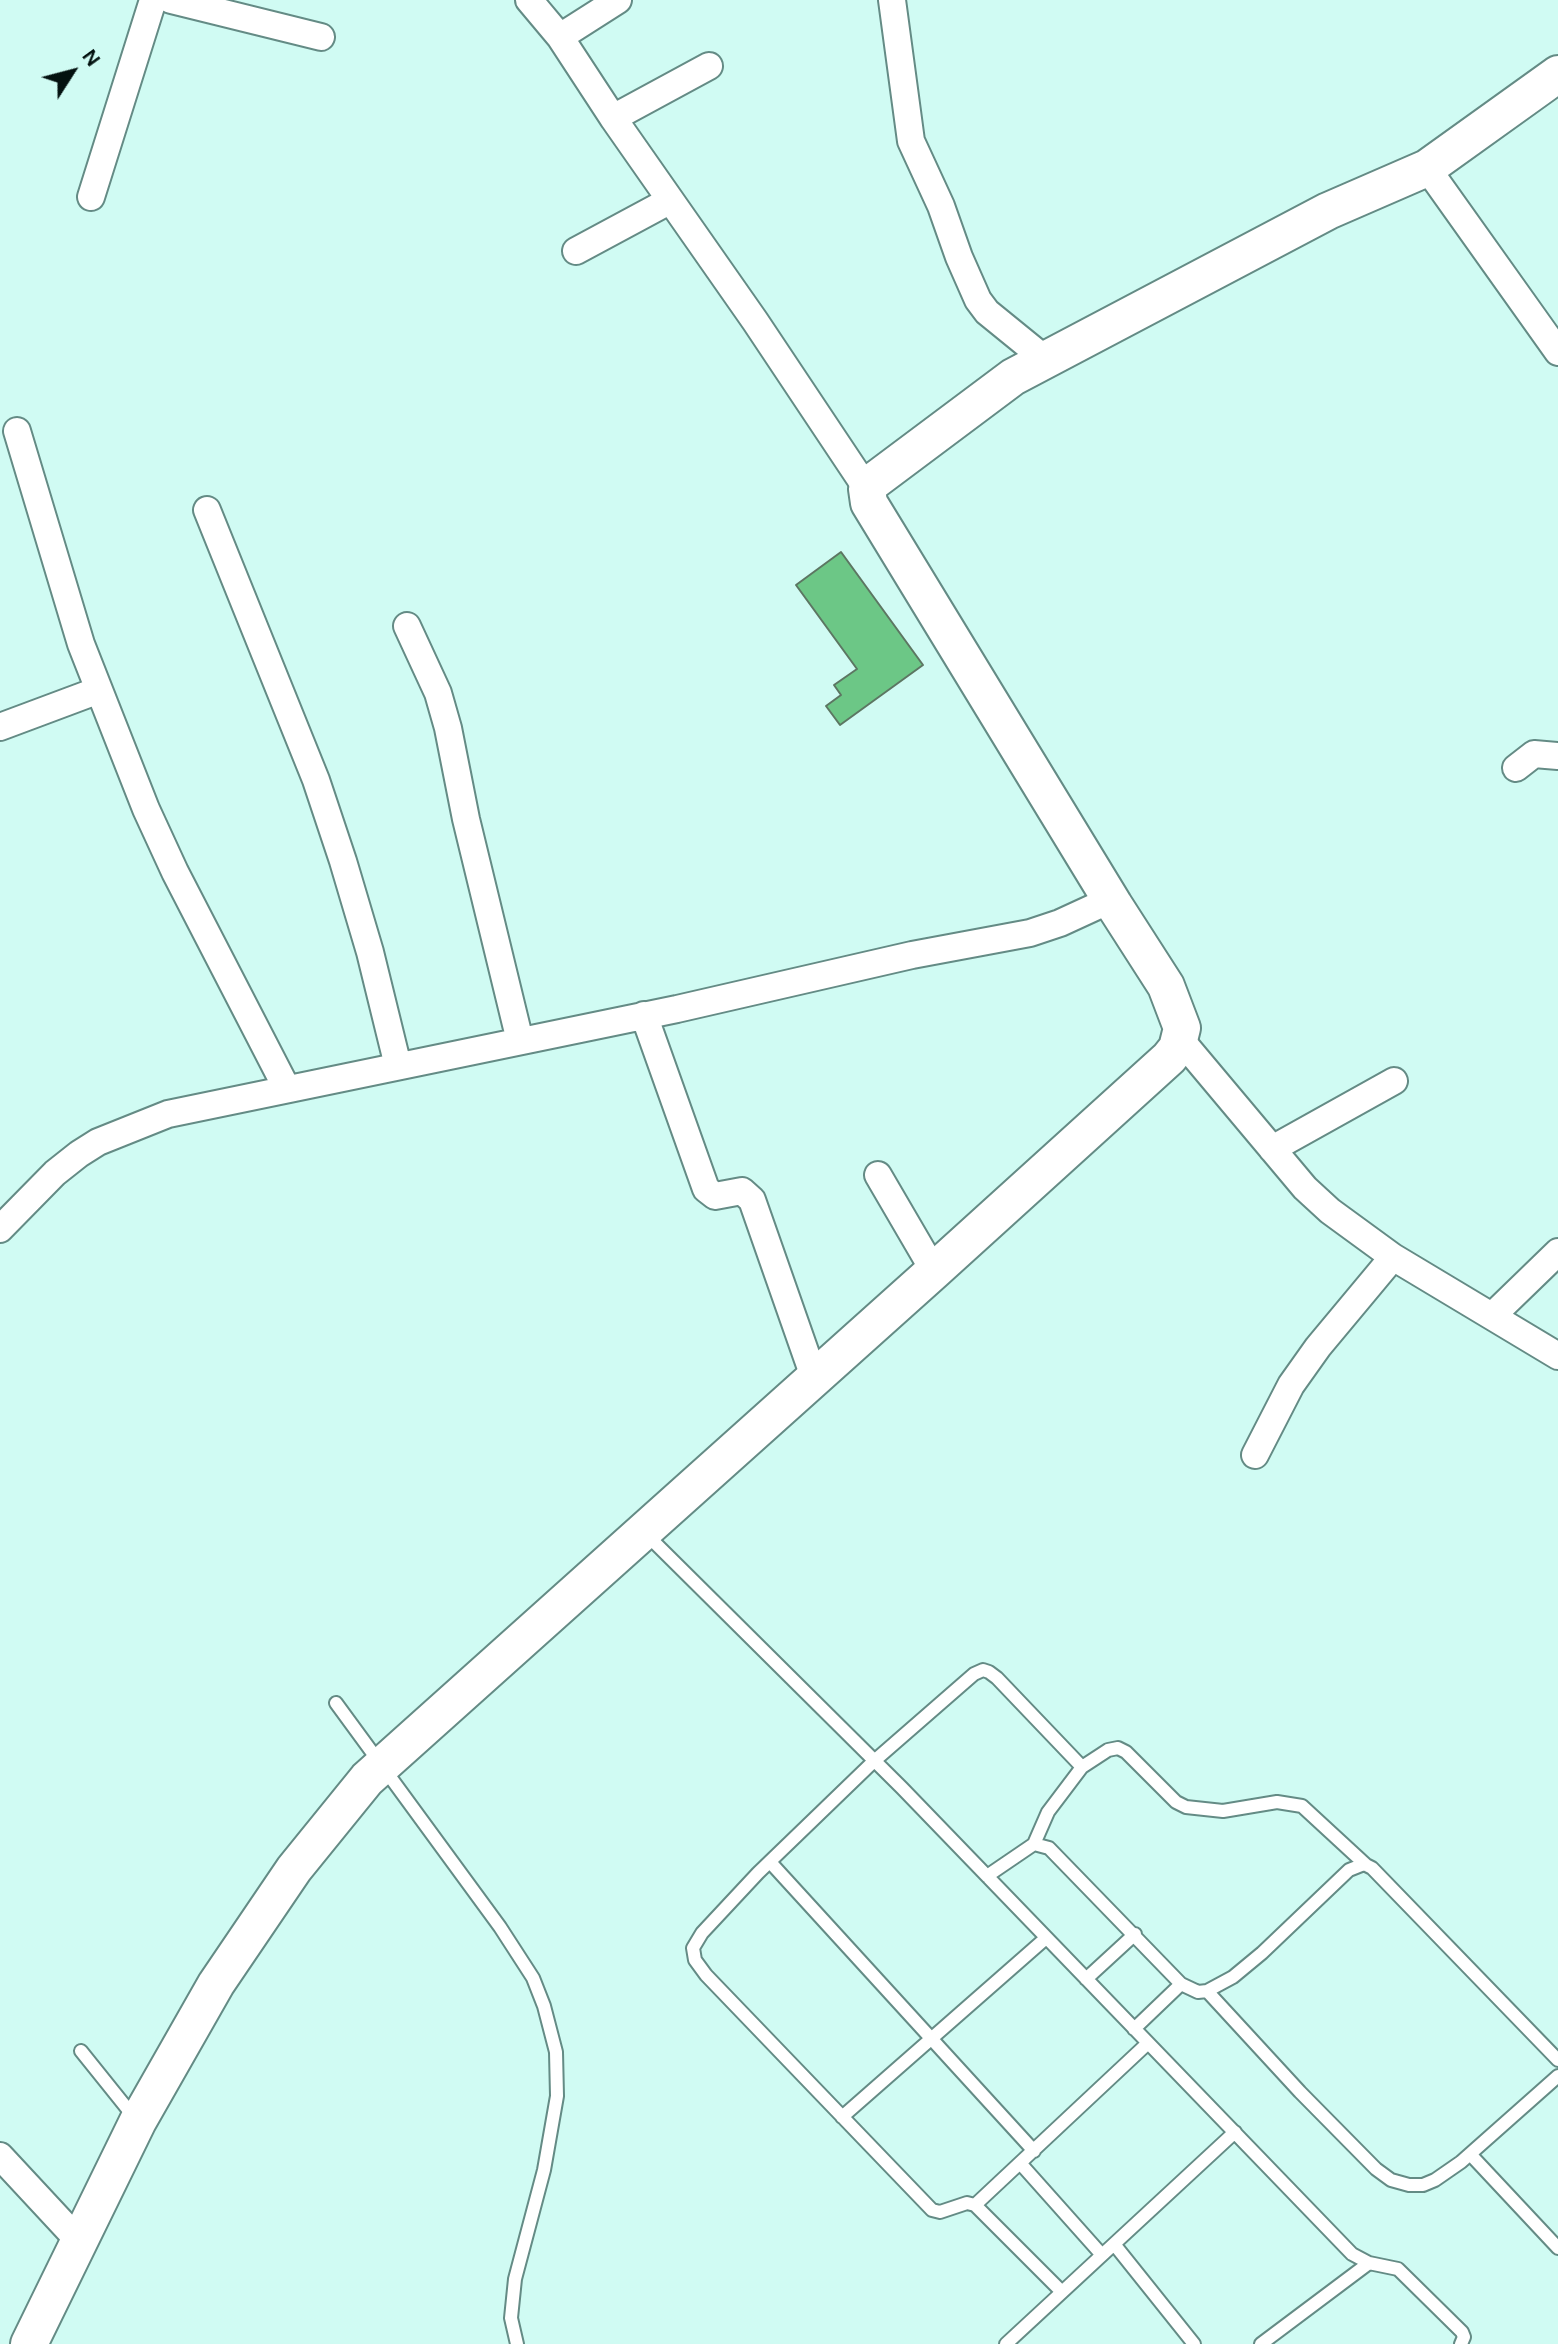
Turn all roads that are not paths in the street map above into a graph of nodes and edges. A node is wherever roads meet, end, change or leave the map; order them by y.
1 (153, 0) edge
2 (171, 0) edge
3 (529, 0) edge
4 (618, 0) edge
5 (892, 0) edge
6 (321, 37) dead end
7 (560, 37) junction
8 (709, 66) dead end
9 (1558, 74) edge
10 (613, 118) junction
11 (1427, 168) junction
12 (91, 197) dead end
13 (669, 201) junction
14 (576, 251) dead end
15 (1558, 352) edge
16 (1046, 360) junction
17 (17, 431) dead end
18 (867, 489) junction
19 (207, 510) dead end
20 (407, 626) dead end
21 (99, 690) junction
22 (0, 727) edge
23 (1558, 756) edge
24 (1516, 768) dead end
25 (1110, 900) junction
26 (644, 1015) junction
27 (1180, 1039) junction
28 (520, 1041) junction
29 (398, 1066) junction
30 (1394, 1081) dead end
31 (287, 1089) junction
32 (1272, 1149) junction
33 (878, 1175) dead end
34 (0, 1229) edge
35 (1558, 1252) edge
36 (1393, 1257) junction
37 (934, 1271) junction
38 (1492, 1316) junction
39 (1558, 1356) edge
40 (814, 1377) junction
41 (1255, 1455) dead end
42 (643, 1532) junction
43 (336, 1703) dead end
44 (873, 1762) junction
45 (381, 1765) junction
46 (1082, 1767) junction
47 (1034, 1844) junction
48 (770, 1862) junction
49 (1366, 1865) junction
50 (987, 1876) junction
51 (1135, 1934) junction
52 (1046, 1938) junction
53 (1086, 1979) junction
54 (1181, 1984) junction
55 (1207, 1991) junction
56 (1134, 2029) junction
57 (930, 2040) junction
58 (1148, 2043) junction
59 (81, 2051) dead end
60 (1558, 2060) edge
61 (1558, 2076) edge
62 (842, 2117) junction
63 (138, 2121) junction
64 (1235, 2132) junction
65 (1034, 2151) junction
66 (1470, 2154) junction
67 (0, 2156) edge
68 (1020, 2163) junction
69 (975, 2205) junction
70 (79, 2241) junction
71 (1114, 2244) junction
72 (1558, 2248) edge
73 (1102, 2255) junction
74 (1369, 2263) junction
75 (1062, 2292) junction
76 (29, 2344) edge
77 (517, 2344) edge
78 (1006, 2344) edge
79 (1194, 2344) edge
80 (1261, 2344) edge
81 (1461, 2344) edge

1 - 12 street
2 - 6 street
3 - 7 street
4 - 7 street
5 - 16 street
7 - 10 street
8 - 10 street
9 - 11 main road
10 - 13 street
11 - 15 street
11 - 16 main road
13 - 14 street
13 - 18 street
16 - 18 main road
17 - 21 street
18 - 25 main road
19 - 29 street
20 - 28 street
21 - 22 street
21 - 31 street
23 - 24 street
25 - 26 street
25 - 27 main road
26 - 28 street
26 - 40 street
27 - 32 street
27 - 37 main road
28 - 29 street
29 - 31 street
30 - 32 street
31 - 34 street
32 - 36 street
33 - 37 street
35 - 38 street
36 - 38 street
36 - 41 street
37 - 40 main road
38 - 39 street
40 - 42 main road
42 - 44 lane
42 - 45 main road
43 - 45 lane
44 - 46 lane
44 - 48 lane
44 - 50 lane
45 - 63 main road
45 - 77 lane
46 - 47 lane
46 - 49 lane
47 - 50 lane
47 - 51 lane
48 - 57 lane
48 - 62 lane
49 - 55 lane
49 - 60 lane
50 - 52 lane
51 - 53 lane
51 - 54 lane
52 - 53 lane
52 - 57 lane
53 - 56 lane
54 - 55 lane
54 - 56 lane
55 - 66 lane
56 - 58 lane
57 - 62 lane
57 - 65 lane
58 - 64 lane
58 - 65 lane
59 - 63 lane
61 - 66 lane
62 - 69 lane
63 - 70 main road
64 - 71 lane
64 - 74 lane
65 - 68 lane
66 - 72 lane
67 - 70 street
68 - 69 lane
68 - 73 lane
69 - 75 lane
70 - 76 main road
71 - 73 lane
71 - 79 lane
73 - 75 lane
74 - 80 lane
74 - 81 lane
75 - 78 lane

